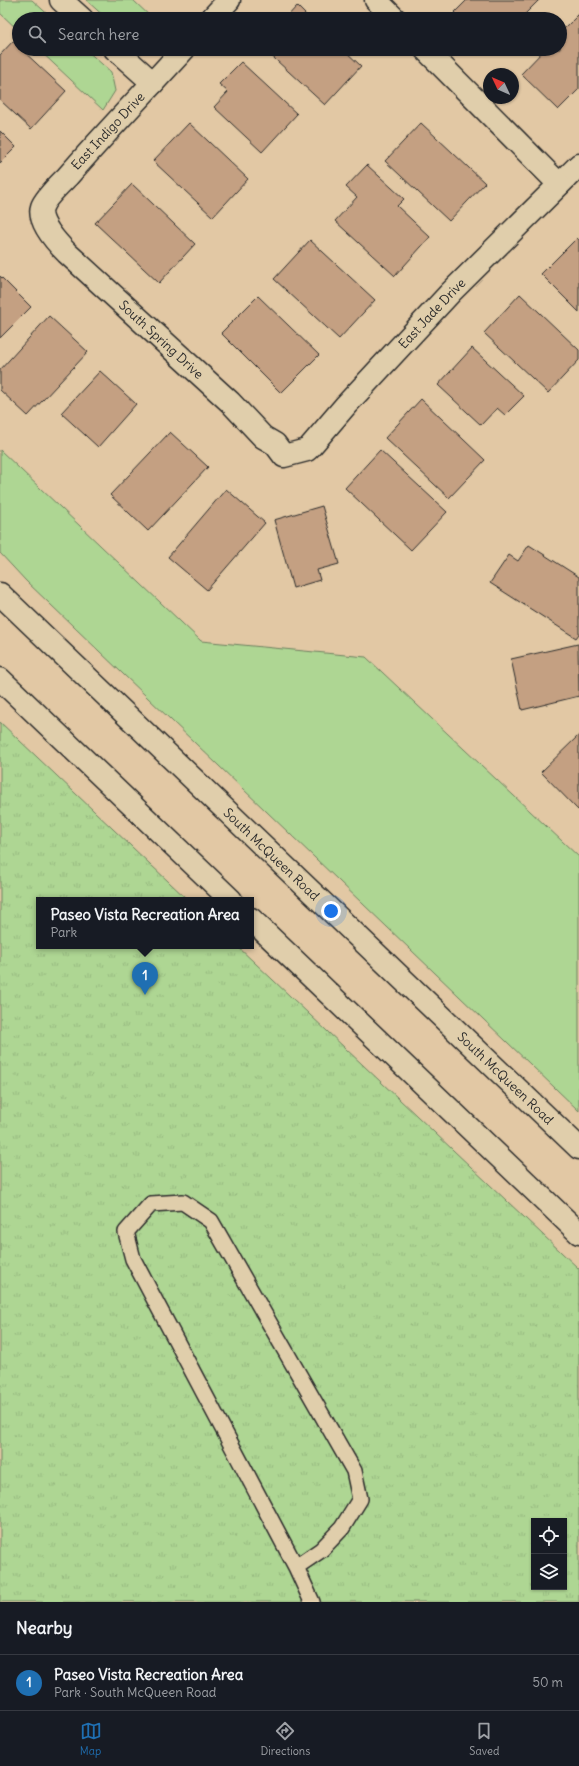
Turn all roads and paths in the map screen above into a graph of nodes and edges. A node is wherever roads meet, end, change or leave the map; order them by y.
1 (61, 0) edge
2 (229, 0) edge
3 (376, 0) edge
4 (74, 12) edge
5 (218, 12) edge
6 (388, 12) edge
7 (123, 56) edge
8 (178, 56) edge
9 (432, 56) edge
10 (153, 83) junction
11 (579, 165) edge
12 (559, 184) junction
13 (42, 218) joint
14 (284, 456) joint
15 (0, 594) edge
16 (0, 679) edge
17 (228, 897) edge
18 (254, 922) edge
19 (579, 1148) edge
20 (579, 1233) edge
21 (296, 1567) junction
22 (312, 1602) edge

1 - 4 main road
2 - 5 main road
3 - 6 main road
7 - 10 main road
8 - 10 main road, East Indigo Drive
9 - 12 main road
10 - 13 main road, East Indigo Drive
11 - 12 main road, East Jade Drive
12 - 14 main road, East Jade Drive
13 - 14 main road, South Spring Drive
15 - 19 main road, South McQueen Road
16 - 17 main road
18 - 20 main road
21 - 21 lane
21 - 22 lane

